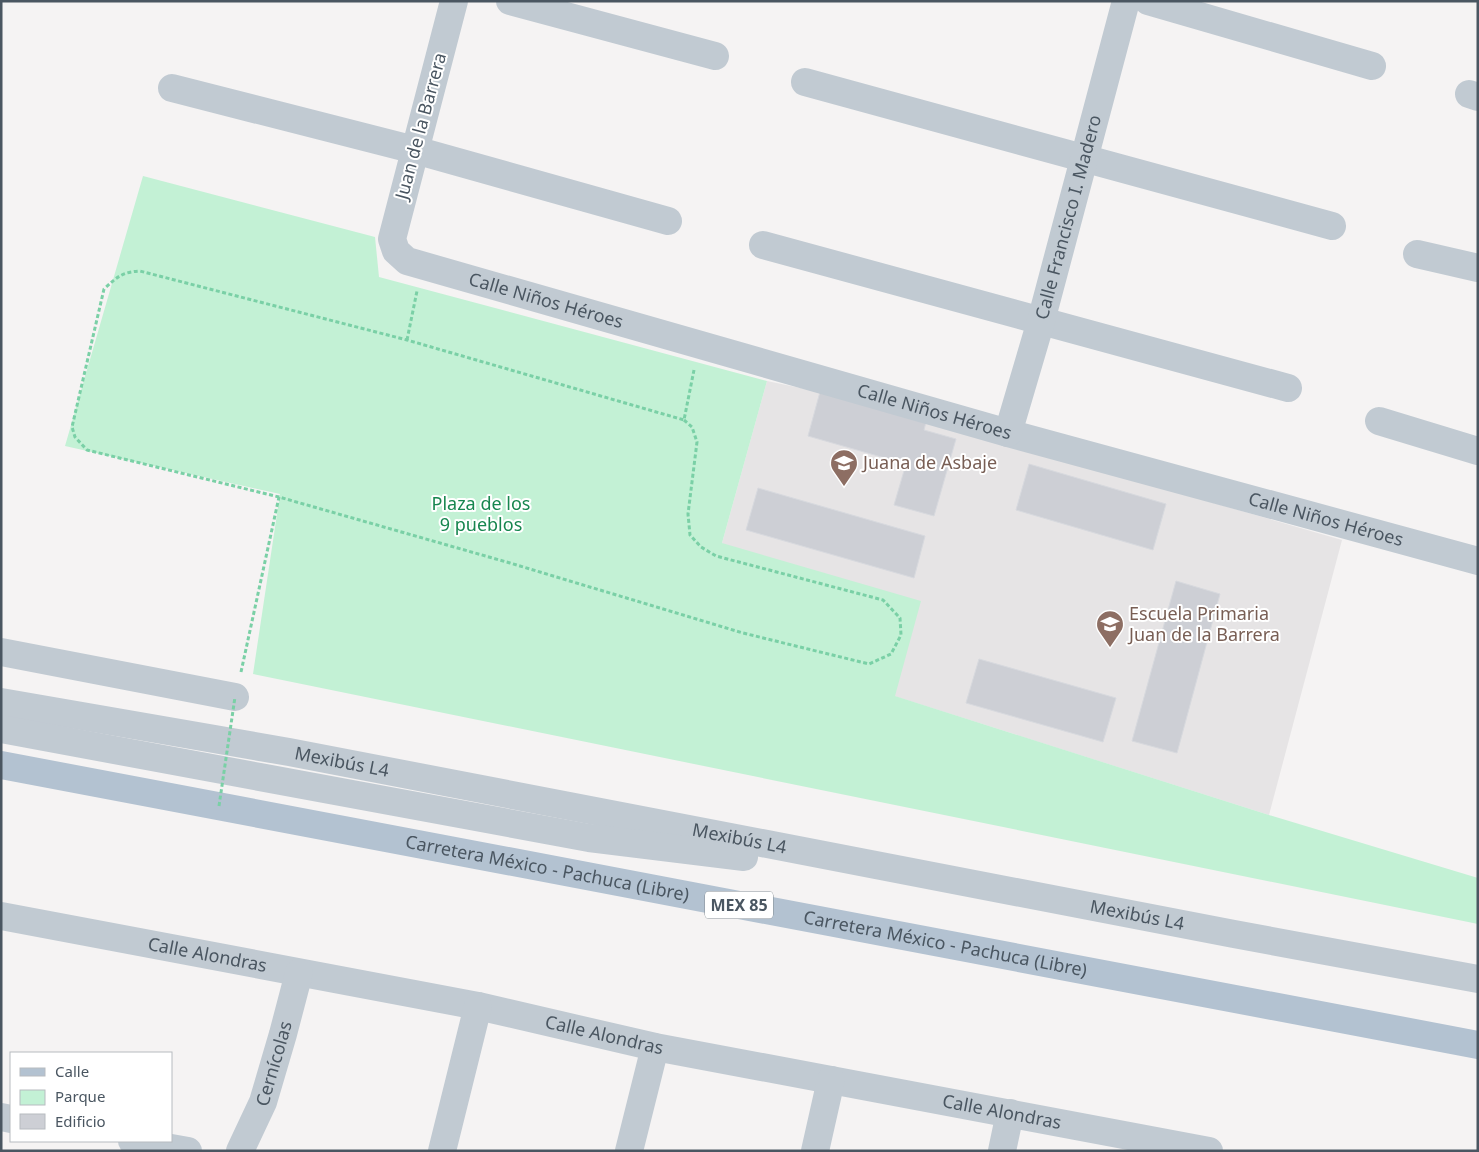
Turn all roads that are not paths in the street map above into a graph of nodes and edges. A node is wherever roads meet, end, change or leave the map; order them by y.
1 (454, 1) edge
2 (510, 1) edge
3 (1126, 1) edge
4 (1148, 1) edge
5 (716, 56) dead end
6 (1372, 66) dead end
7 (805, 82) dead end
8 (172, 88) dead end
9 (415, 150) junction
10 (1084, 157) junction
11 (668, 222) dead end
12 (1332, 226) dead end
13 (763, 244) dead end
14 (396, 251) joint
15 (1417, 254) dead end
16 (1478, 268) edge
17 (1041, 321) junction
18 (1288, 388) dead end
19 (1379, 421) dead end
20 (1008, 434) junction
21 (1478, 450) edge
22 (1478, 561) edge
23 (1, 652) edge
24 (237, 688) road end
25 (1, 702) edge
26 (1, 730) edge
27 (1, 765) edge
28 (1, 916) edge
29 (299, 973) junction
30 (1478, 979) edge
31 (1478, 996) edge
32 (478, 1006) junction
33 (1478, 1045) edge
34 (655, 1046) junction
35 (831, 1080) junction
36 (1010, 1113) junction
37 (138, 1142) edge
38 (1194, 1149) edge
39 (188, 1151) edge
40 (240, 1151) edge
41 (442, 1151) edge
42 (630, 1151) edge
43 (815, 1151) edge
44 (1002, 1151) edge

1 - 9 street, Juan de la Barrera
2 - 5 street
3 - 10 street, Calle Francisco I. Madero
4 - 6 street
7 - 10 street
8 - 9 street
9 - 11 street
9 - 14 street, Juan de la Barrera
10 - 12 street
10 - 17 street, Calle Francisco I. Madero
13 - 17 street
14 - 20 street, Calle Niños Héroes
15 - 16 street
17 - 18 street
17 - 20 street, Calle Francisco I. Madero
19 - 21 street
20 - 22 street, Calle Niños Héroes
23 - 24 street
25 - 30 street, Mexibús L4
26 - 31 street, Mexibús L4
27 - 33 main road, Carretera México - Pachuca (Libre) / MEX 85
28 - 29 street, Calle Alondras
29 - 32 street, Calle Alondras
29 - 40 street, Cernícolas
32 - 34 street, Calle Alondras
32 - 41 street
34 - 35 street, Calle Alondras
34 - 42 street
35 - 36 street, Calle Alondras
35 - 43 street
36 - 38 street, Calle Alondras
36 - 44 street
37 - 39 street

